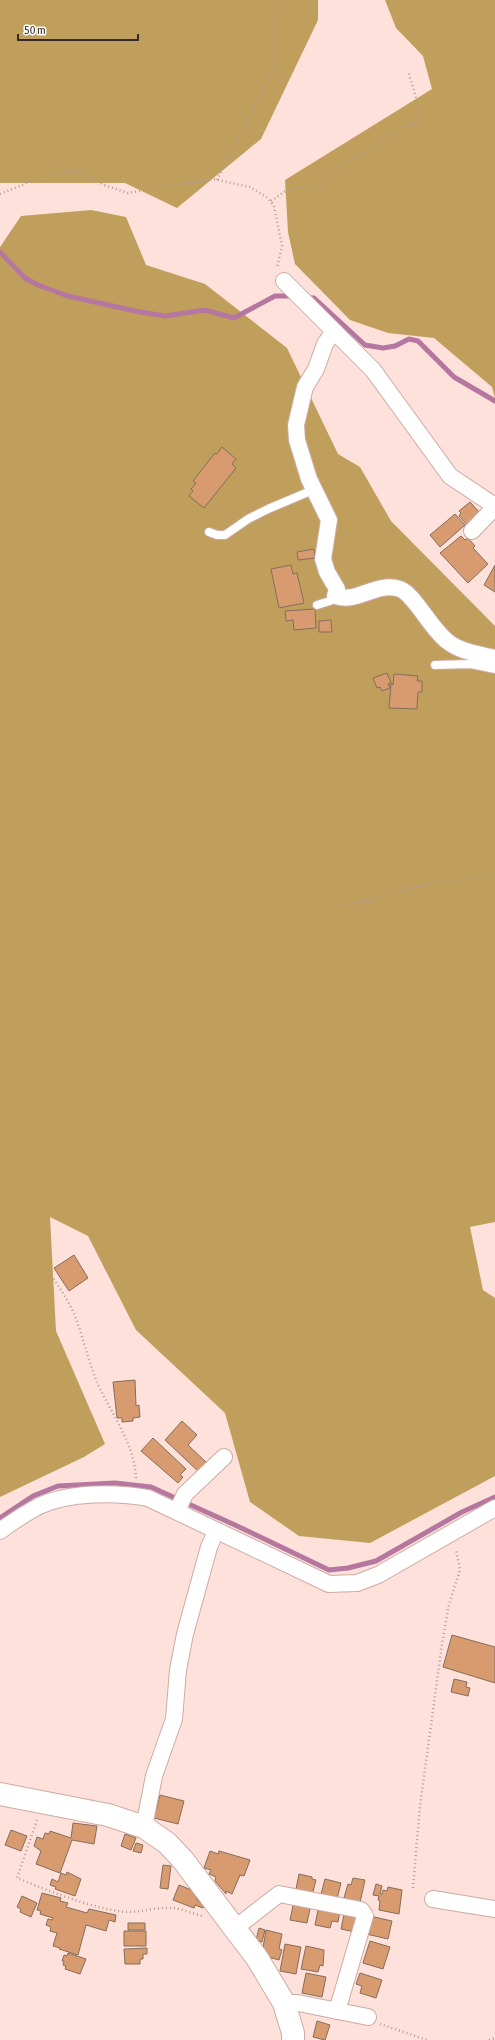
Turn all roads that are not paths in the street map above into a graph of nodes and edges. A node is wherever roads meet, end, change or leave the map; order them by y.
1 (284, 281) road end
2 (334, 331) junction
3 (313, 490) junction
4 (495, 506) edge
5 (472, 531) dead end
6 (209, 532) dead end
7 (335, 596) junction
8 (317, 605) dead end
9 (495, 658) edge
10 (435, 665) dead end
11 (495, 669) edge
12 (224, 1457) dead end
13 (495, 1508) edge
14 (176, 1511) junction
15 (0, 1531) edge
16 (216, 1531) junction
17 (0, 1794) edge
18 (144, 1827) junction
19 (432, 1899) dead end
20 (495, 1909) edge
21 (230, 1923) junction
22 (284, 2003) junction
23 (337, 2011) junction
24 (368, 2017) road end
25 (293, 2040) edge

1 - 2 street
2 - 3 street
2 - 4 street
3 - 6 lane
3 - 7 street
4 - 5 street
7 - 8 lane
7 - 9 street
10 - 11 lane
12 - 14 street
13 - 16 street
14 - 15 street
14 - 16 street
16 - 18 street
17 - 18 street
18 - 21 street
19 - 20 street
21 - 22 street
21 - 23 street
22 - 23 street
22 - 25 street
23 - 24 street

